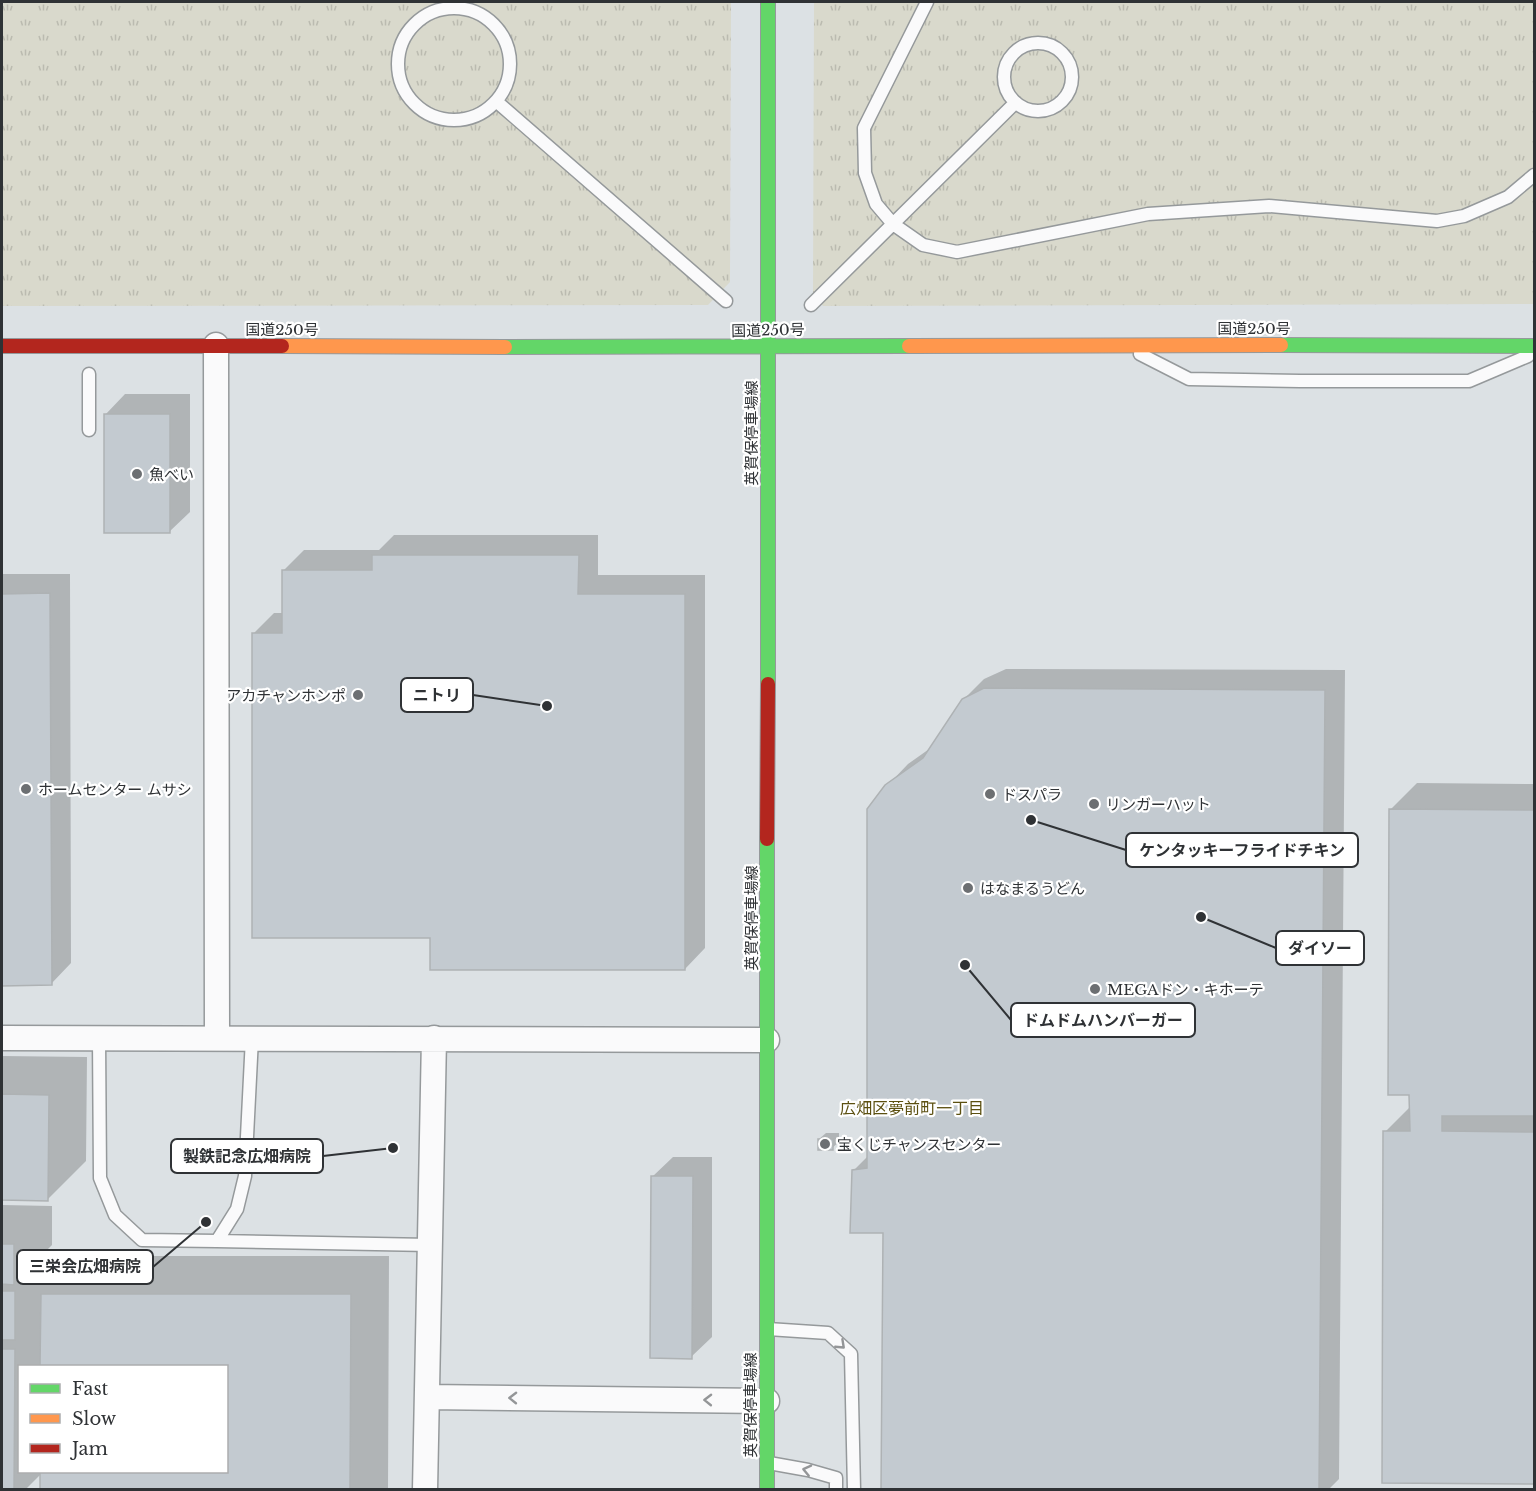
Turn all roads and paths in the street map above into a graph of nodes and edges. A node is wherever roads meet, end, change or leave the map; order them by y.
1 (768, 2) edge
2 (927, 2) edge
3 (496, 102) junction
4 (1015, 103) junction
5 (1534, 175) edge
6 (893, 224) junction
7 (726, 301) dead end
8 (811, 305) dead end
9 (1121, 344) junction
10 (216, 345) junction
11 (2, 346) edge
12 (1534, 346) edge
13 (768, 348) junction
14 (1534, 353) edge
15 (89, 374) dead end
16 (89, 430) dead end
17 (2, 1038) edge
18 (99, 1038) junction
19 (217, 1038) junction
20 (252, 1038) junction
21 (434, 1038) junction
22 (767, 1040) junction
23 (217, 1241) junction
24 (430, 1245) junction
25 (767, 1329) junction
26 (427, 1397) junction
27 (767, 1401) junction
28 (767, 1463) junction
29 (425, 1490) edge
30 (767, 1490) edge
31 (836, 1490) edge
32 (854, 1490) edge

1 - 13 main road, 英賀保停車場線
2 - 6 lane
3 - 3 lane
3 - 7 lane
4 - 4 lane
4 - 6 lane
5 - 6 lane
6 - 8 lane
9 - 12 main road, 国道250号
9 - 13 main road, 国道250号
9 - 14 lane
10 - 11 main road, 国道250号
10 - 13 main road, 国道250号
10 - 19 street
13 - 22 main road, 英賀保停車場線
15 - 16 lane
17 - 18 street
18 - 19 street
18 - 23 lane
19 - 20 street
20 - 21 street
20 - 23 lane
21 - 22 street
21 - 24 street
22 - 25 main road, 英賀保停車場線
23 - 24 lane
24 - 26 street
25 - 27 main road, 英賀保停車場線
25 -> 32 lane
27 -> 26 street
26 - 29 street
27 - 28 main road, 英賀保停車場線
28 - 30 main road, 英賀保停車場線
31 -> 28 lane

